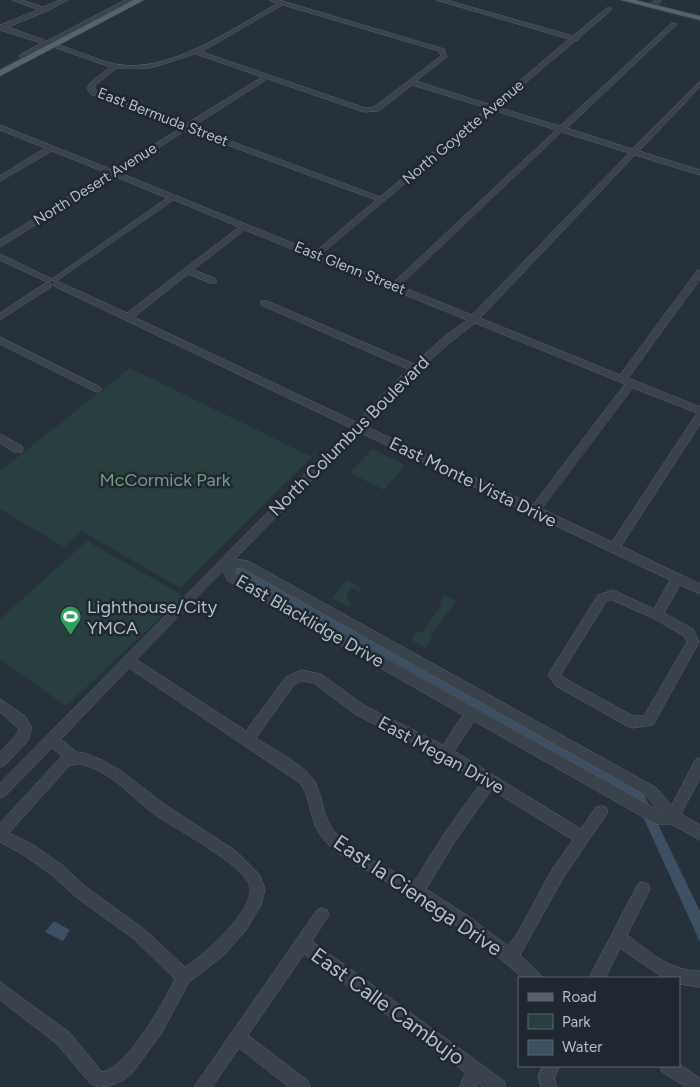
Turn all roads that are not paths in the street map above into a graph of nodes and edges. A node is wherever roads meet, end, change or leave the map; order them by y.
1 (16, 0) edge
2 (65, 0) edge
3 (130, 0) edge
4 (140, 0) edge
5 (272, 0) edge
6 (439, 0) edge
7 (625, 0) edge
8 (636, 0) edge
9 (656, 2) edge
10 (283, 3) junction
11 (609, 8) dead end
12 (45, 10) junction
13 (700, 17) edge
14 (674, 24) dead end
15 (0, 27) edge
16 (576, 39) junction
17 (49, 44) junction
18 (196, 52) junction
19 (115, 66) junction
20 (0, 72) edge
21 (267, 77) junction
22 (411, 82) junction
23 (698, 88) edge
24 (492, 107) junction
25 (0, 127) edge
26 (186, 128) junction
27 (561, 129) junction
28 (51, 148) junction
29 (633, 152) junction
30 (114, 172) junction
31 (700, 173) edge
32 (0, 178) edge
33 (173, 197) junction
34 (382, 200) junction
35 (245, 226) junction
36 (0, 244) edge
37 (317, 254) junction
38 (0, 257) edge
39 (188, 270) junction
40 (700, 273) edge
41 (213, 281) dead end
42 (52, 282) junction
43 (395, 286) junction
44 (264, 303) dead end
45 (0, 317) edge
46 (128, 317) junction
47 (474, 319) junction
48 (0, 340) edge
49 (415, 368) junction
50 (627, 381) junction
51 (96, 389) dead end
52 (700, 411) edge
53 (700, 416) edge
54 (358, 427) junction
55 (0, 438) edge
56 (18, 449) dead end
57 (535, 511) junction
58 (614, 549) junction
59 (224, 563) junction
60 (677, 579) junction
61 (700, 589) edge
62 (656, 615) junction
63 (128, 661) junction
64 (0, 705) edge
65 (471, 714) junction
66 (248, 738) junction
67 (52, 739) junction
68 (445, 753) junction
69 (73, 758) junction
70 (0, 761) edge
71 (700, 764) edge
72 (490, 782) junction
73 (0, 792) edge
74 (601, 812) dead end
75 (673, 817) junction
76 (700, 833) edge
77 (0, 834) edge
78 (582, 838) junction
79 (642, 890) dead end
80 (417, 892) junction
81 (322, 915) dead end
82 (618, 938) junction
83 (302, 943) junction
84 (510, 956) junction
85 (184, 977) junction
86 (533, 977) edge
87 (598, 977) edge
88 (700, 979) edge
89 (1, 992) edge
90 (237, 1037) junction
91 (552, 1067) edge
92 (670, 1067) edge
93 (476, 1071) junction
94 (202, 1087) edge
95 (302, 1087) edge
96 (467, 1087) edge
97 (498, 1087) edge
98 (549, 1087) edge
99 (700, 1087) edge

1 - 12 street
2 - 12 street
3 - 17 street
4 - 17 main road
5 - 10 street
6 - 16 street
7 - 13 main road
8 - 9 main road
9 - 13 main road
10 - 18 street, East Bermuda Street
10 - 22 street
11 - 16 street, North Goyette Avenue
12 - 15 street
14 - 27 street
15 - 17 street
16 - 24 street, North Goyette Avenue
17 - 19 street
17 - 20 main road
18 - 19 street, East Bermuda Street
18 - 21 street
19 - 26 street, East Bermuda Street
21 - 22 street
21 - 26 street, North Desert Avenue
22 - 24 street
23 - 29 street, North Columbus Boulevard
24 - 27 street
24 - 34 street, North Goyette Avenue
25 - 28 street, East Glenn Street
26 - 30 street, North Desert Avenue
26 - 34 street, East Bermuda Street
27 - 29 street
27 - 43 street
28 - 30 street, East Glenn Street
28 - 32 street
29 - 31 street
29 - 47 street, North Columbus Boulevard
30 - 33 street, East Glenn Street
30 - 36 street, North Desert Avenue
33 - 35 street, East Glenn Street
33 - 42 street
34 - 37 street, North Goyette Avenue
35 - 37 street, East Glenn Street
35 - 39 street
37 - 43 street, East Glenn Street
38 - 42 street, East Monte Vista Drive
39 - 41 street
39 - 46 street
40 - 50 street
42 - 45 street
42 - 46 street, East Monte Vista Drive
43 - 47 street, East Glenn Street
44 - 49 street
46 - 54 street, East Monte Vista Drive
47 - 49 street, North Columbus Boulevard
47 - 50 street, East Glenn Street
48 - 51 street
49 - 54 street, North Columbus Boulevard
50 - 52 street, East Glenn Street
50 - 57 street
53 - 58 street
54 - 57 street, East Monte Vista Drive
54 - 59 street, North Columbus Boulevard
55 - 56 street
57 - 58 street, East Monte Vista Drive
58 - 60 street, East Monte Vista Drive
59 - 63 street, North Columbus Boulevard
59 - 65 street, East Blacklidge Drive
59 - 75 street, East Blacklidge Drive
60 - 61 street, East Monte Vista Drive
60 - 62 street
62 - 62 street
63 - 66 street, East la Cienega Drive
63 - 67 street, North Columbus Boulevard
64 - 70 street
65 - 68 street
65 - 75 street, East Blacklidge Drive
66 - 68 street, East Megan Drive
66 - 80 street, East la Cienega Drive
67 - 69 street
67 - 73 street, North Columbus Boulevard
68 - 72 street, East Megan Drive
69 - 77 street
69 - 85 street
71 - 75 street
72 - 78 street, East Megan Drive
72 - 80 street
74 - 78 street
75 - 76 street, East Blacklidge Drive
77 - 85 street
78 - 84 street
79 - 82 street
80 - 84 street, East la Cienega Drive
81 - 83 street
82 - 87 street
82 - 88 street
83 - 90 street
83 - 93 street, East Calle Cambujo
84 - 86 street, East la Cienega Drive
85 - 89 street
90 - 94 street
90 - 95 street
91 - 98 street
92 - 99 street
93 - 96 street
93 - 97 street, East Calle Cambujo

